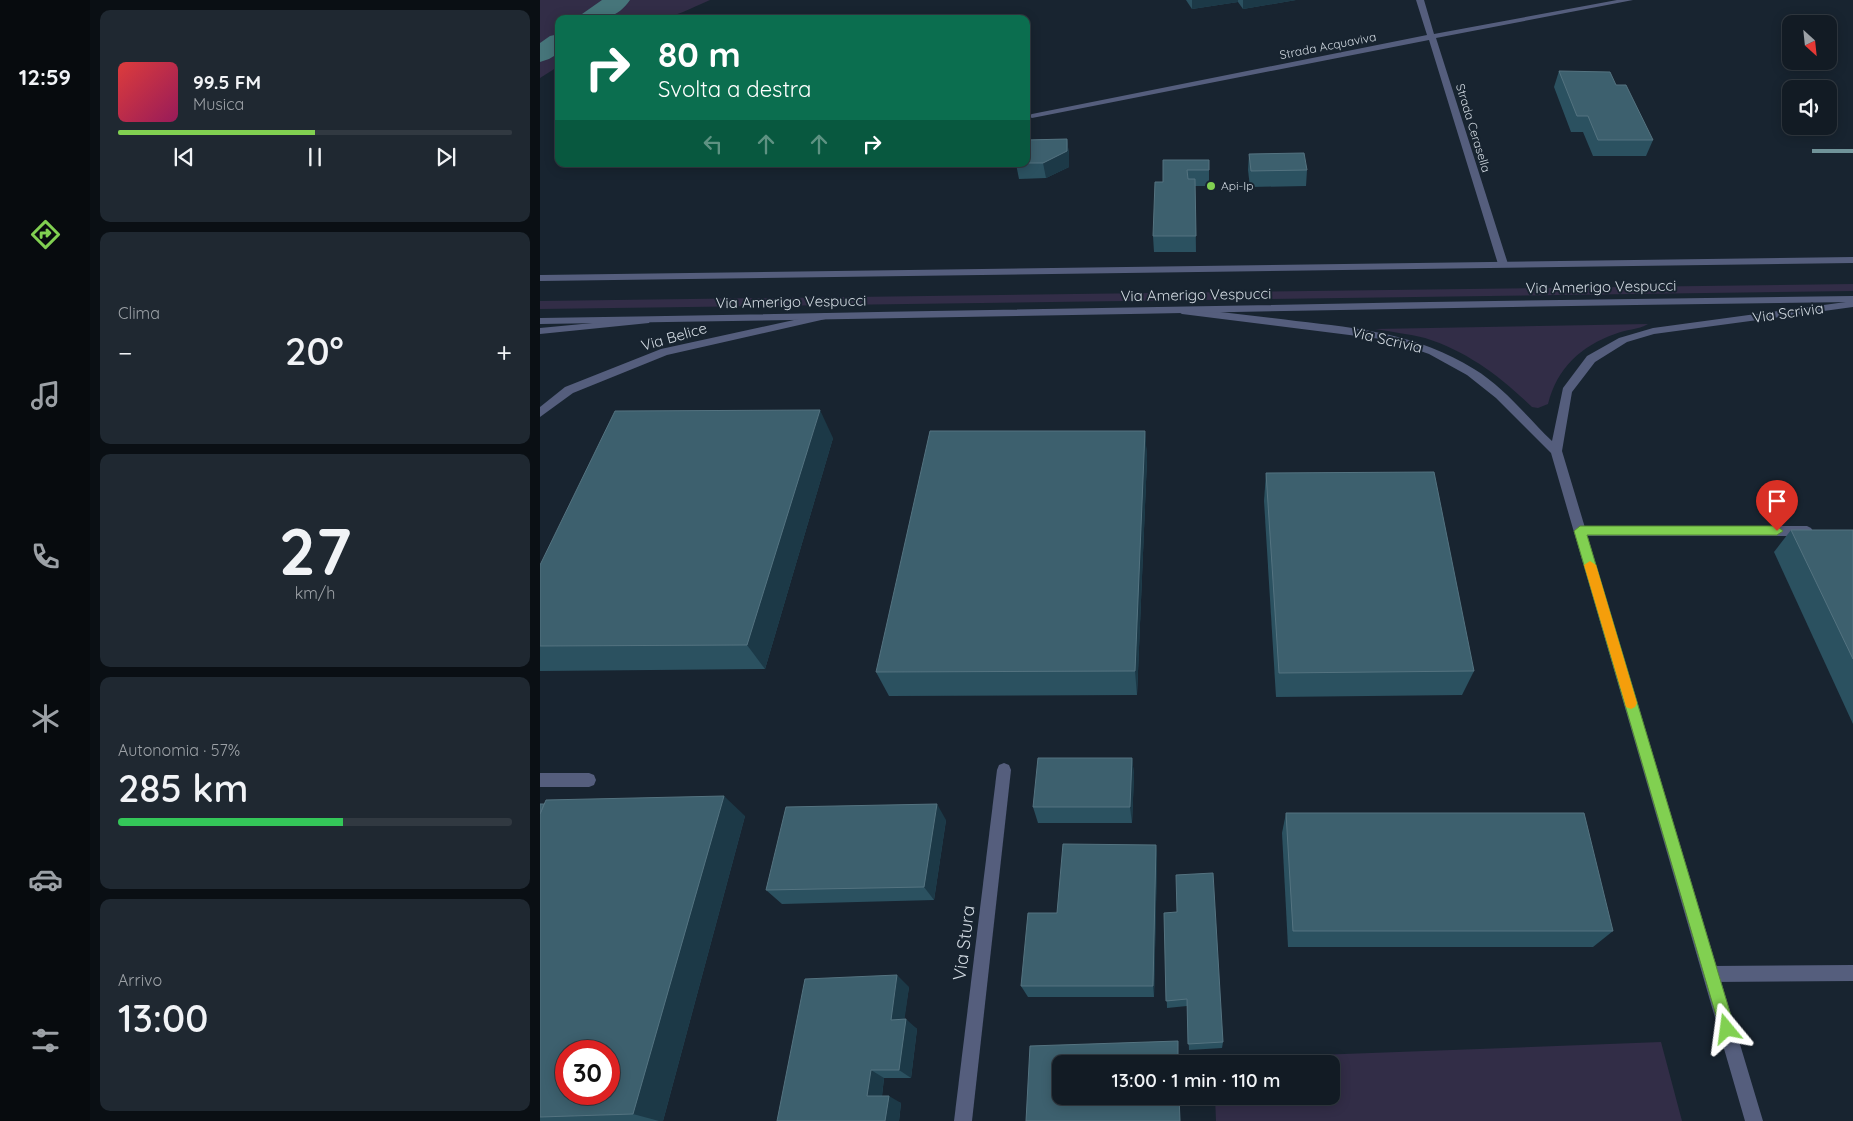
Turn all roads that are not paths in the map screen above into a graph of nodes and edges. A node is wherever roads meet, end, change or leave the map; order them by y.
1 (1420, 0) edge
2 (1630, 0) edge
3 (1431, 37) junction
4 (1032, 116) dead end
5 (1853, 260) edge
6 (1503, 264) junction
7 (541, 278) edge
8 (1853, 299) edge
9 (1853, 304) edge
10 (1182, 311) junction
11 (827, 316) junction
12 (651, 320) junction
13 (540, 321) edge
14 (540, 331) edge
15 (540, 413) edge
16 (1556, 451) junction
17 (1580, 531) junction
18 (1815, 531) edge
19 (1004, 770) dead end
20 (540, 780) edge
21 (588, 780) dead end
22 (1853, 973) edge
23 (1711, 974) junction
24 (963, 1121) edge
25 (1754, 1121) edge

1 - 3 street, Strada Cerasella
2 - 3 street, Strada Acquaviva
3 - 4 street, Strada Acquaviva
3 - 6 street, Strada Cerasella
5 - 6 street, Via Amerigo Vespucci
6 - 7 street, Via Amerigo Vespucci
8 - 10 street, Via Amerigo Vespucci
9 - 16 street, Via Scrivia
10 - 11 street, Via Amerigo Vespucci
10 - 16 street, Via Scrivia
11 - 12 street, Via Amerigo Vespucci
11 - 15 street, Via Belice
12 - 13 street, Via Amerigo Vespucci
12 - 14 street
16 - 17 street, Via Scrivia
17 - 18 street
17 - 23 street, Via Scrivia
19 - 24 street, Via Stura
20 - 21 street
22 - 23 street
23 - 25 street, Via Scrivia

